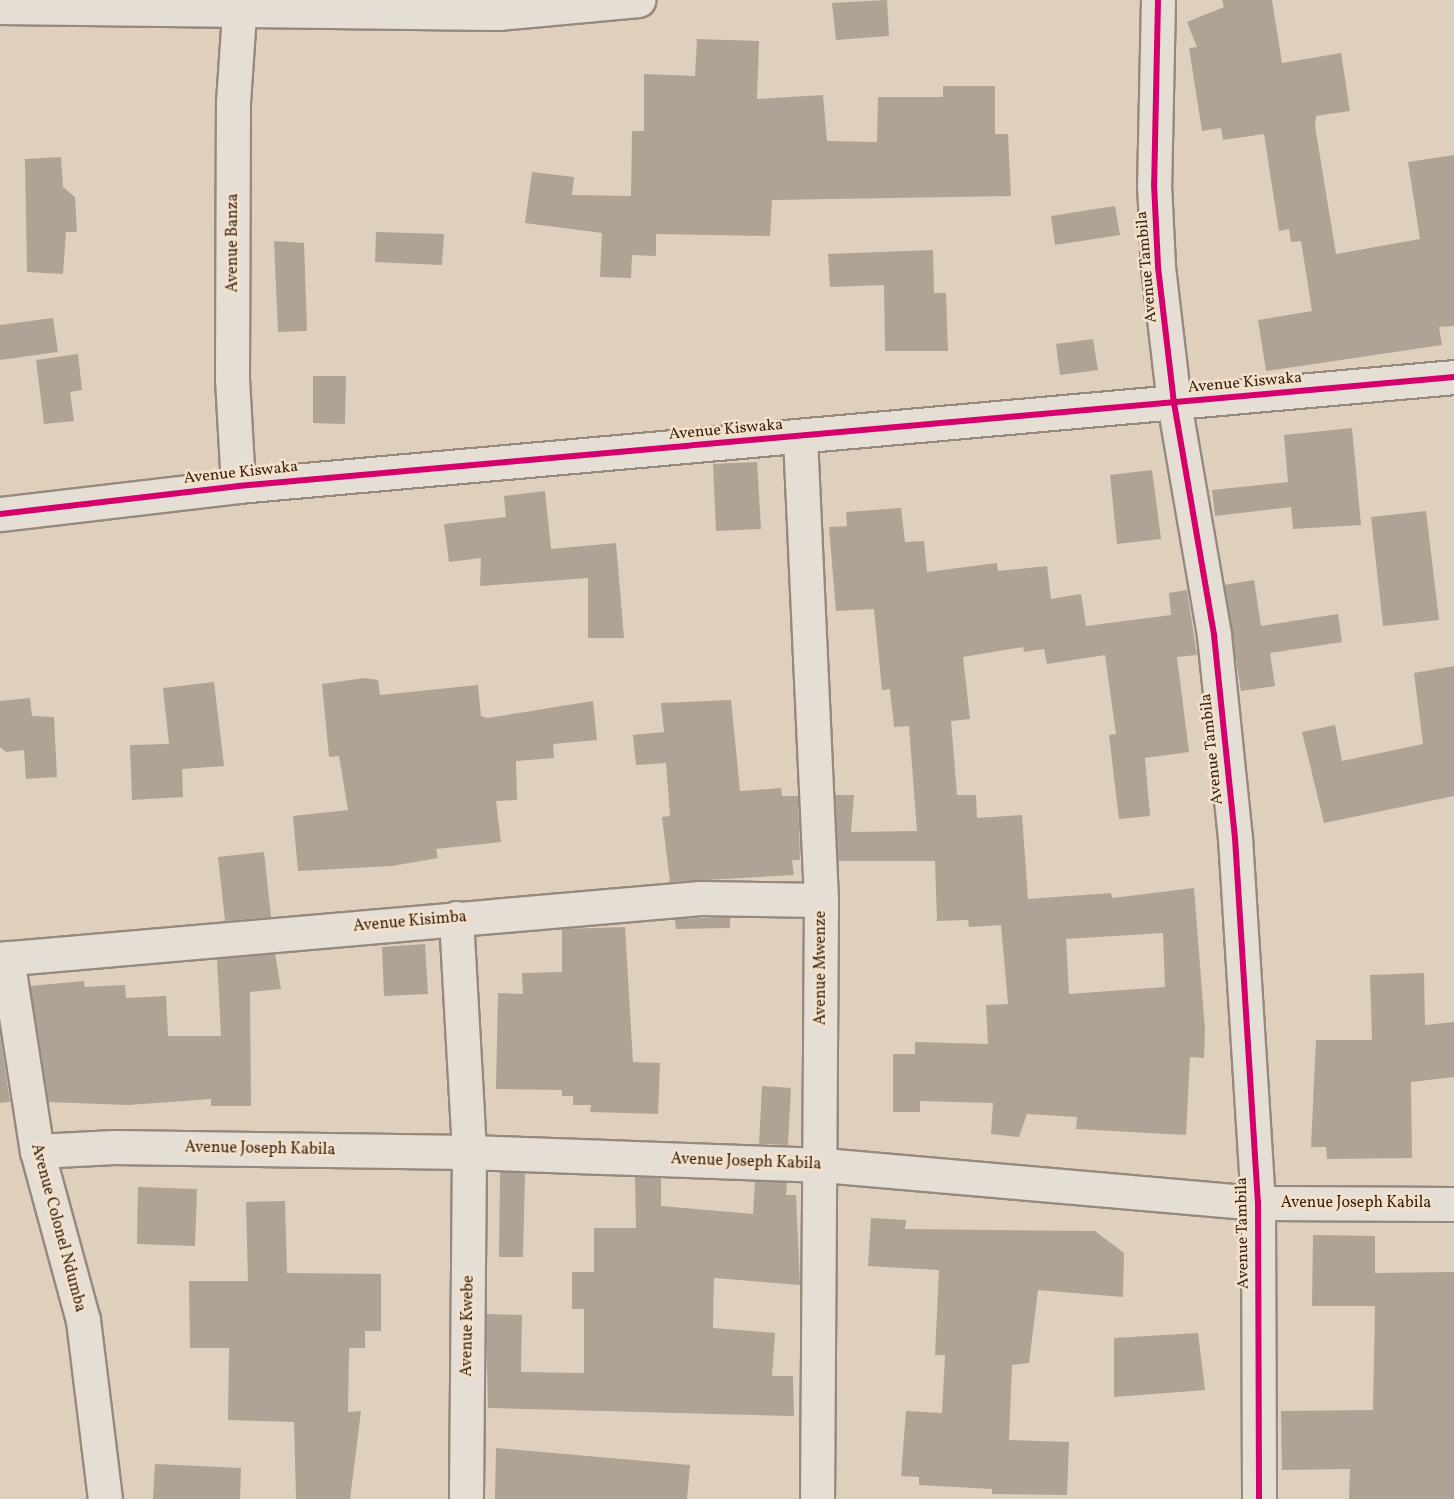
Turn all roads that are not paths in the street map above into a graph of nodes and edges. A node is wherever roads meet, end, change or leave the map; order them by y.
1 (638, 0) edge
2 (1158, 0) edge
3 (240, 5) edge
4 (0, 7) edge
5 (1454, 377) edge
6 (1174, 403) junction
7 (800, 437) junction
8 (238, 486) junction
9 (0, 514) edge
10 (821, 900) junction
11 (456, 918) junction
12 (3, 959) edge
13 (37, 1151) junction
14 (469, 1152) junction
15 (823, 1165) junction
16 (1258, 1203) junction
17 (1454, 1204) edge
18 (105, 1499) edge
19 (466, 1499) edge
20 (817, 1499) edge
21 (1259, 1499) edge

1 - 3 street
2 - 6 street, Avenue Tambila
3 - 4 street
3 - 8 street, Avenue Banza
5 - 6 street, Avenue Kiswaka
6 - 7 street, Avenue Kiswaka
6 - 16 street, Avenue Tambila
7 - 8 street, Avenue Kiswaka
7 - 10 street, Avenue Mwenze
8 - 9 street, Avenue Kiswaka
10 - 11 street, Avenue Kisimba
10 - 15 street, Avenue Mwenze
11 - 12 street, Avenue Kisimba
11 - 14 street, Avenue Kwebe
12 - 13 street, Avenue Colonel Ndumba
13 - 14 street, Avenue Joseph Kabila
13 - 18 street, Avenue Colonel Ndumba
14 - 15 street, Avenue Joseph Kabila
14 - 19 street, Avenue Kwebe
15 - 16 street, Avenue Joseph Kabila
15 - 20 street, Avenue Mwenze
16 - 17 street, Avenue Joseph Kabila
16 - 21 street, Avenue Tambila

